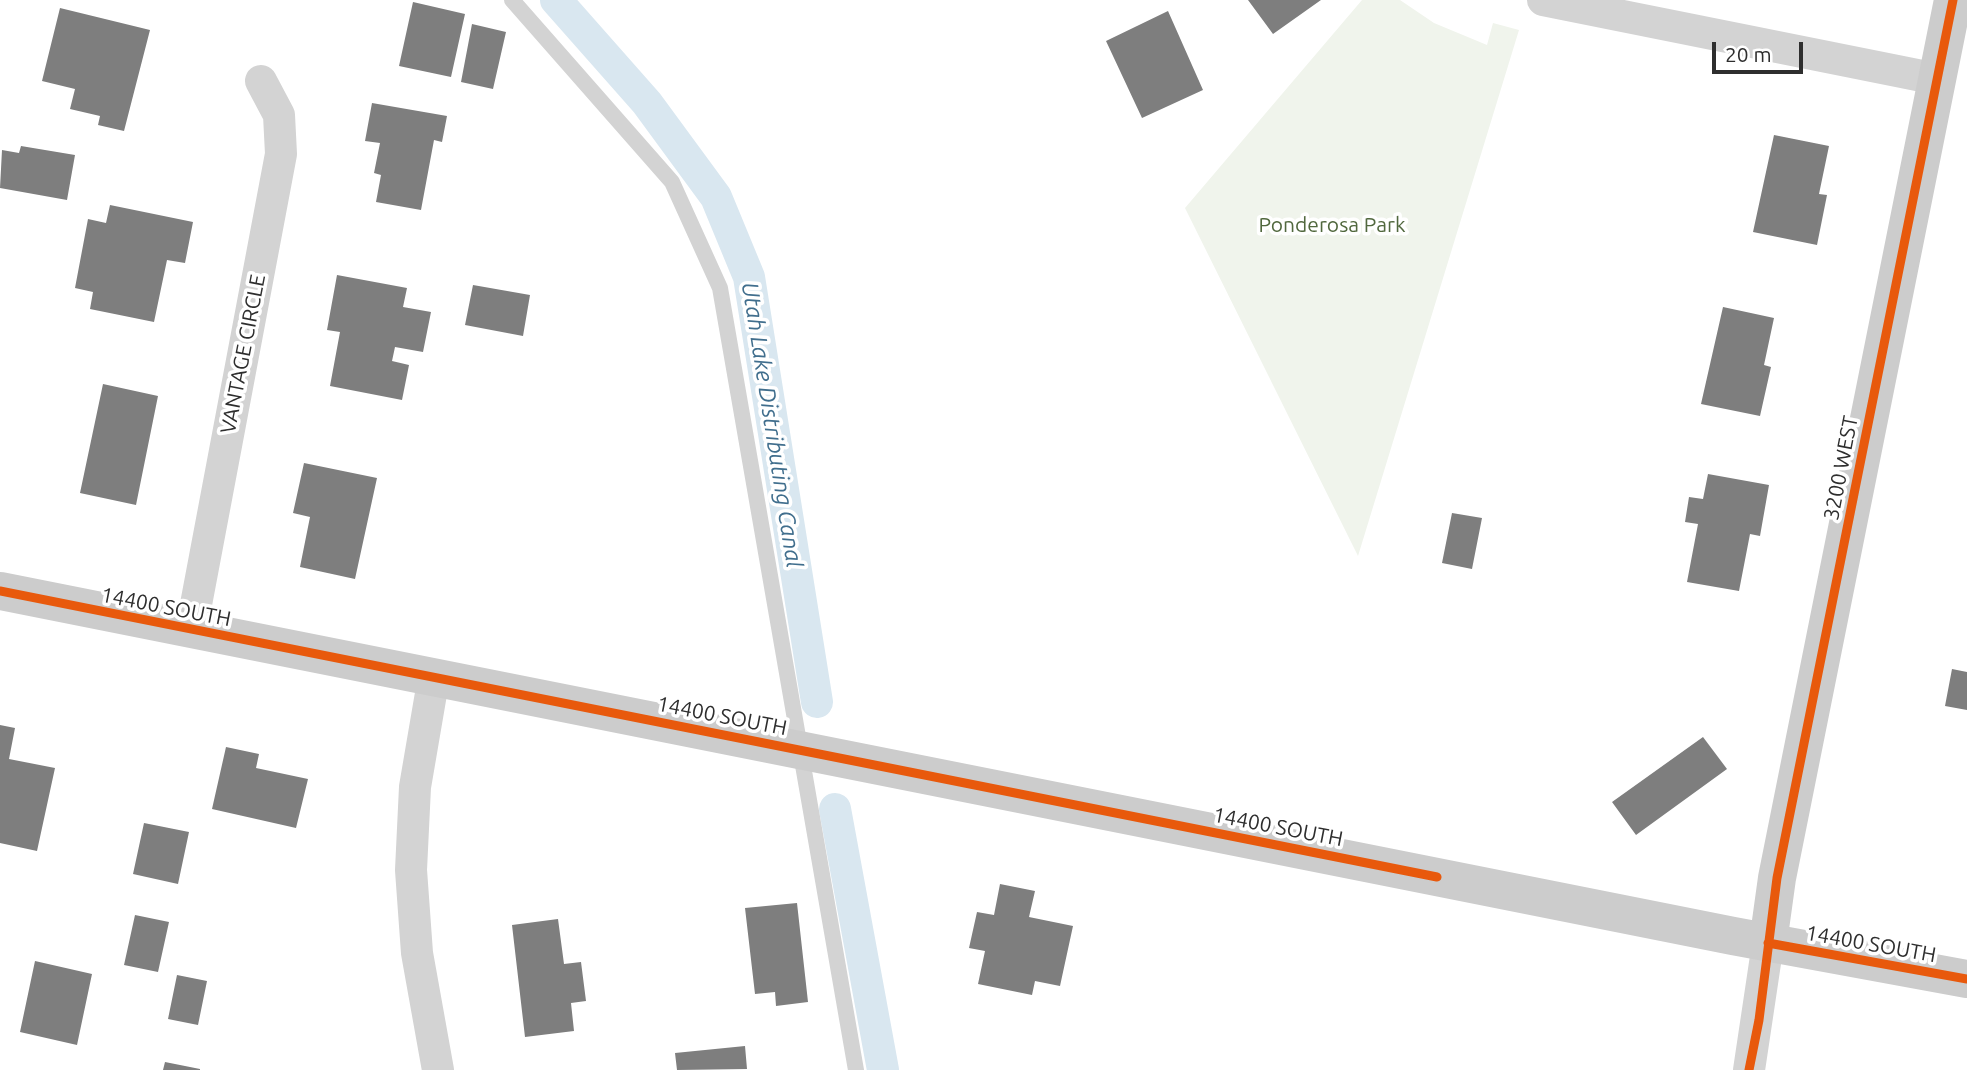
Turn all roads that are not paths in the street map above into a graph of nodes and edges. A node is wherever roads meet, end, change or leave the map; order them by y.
1 (512, 0) edge
2 (1543, 0) edge
3 (1953, 0) edge
4 (1937, 79) junction
5 (261, 81) dead end
6 (0, 591) edge
7 (191, 631) junction
8 (434, 676) junction
9 (800, 749) junction
10 (1768, 943) junction
11 (1967, 979) edge
12 (438, 1070) edge
13 (856, 1070) edge
14 (1749, 1070) edge

1 - 9 lane
2 - 4 street
3 - 4 street, 3200 WEST
4 - 10 street, 3200 WEST
5 - 7 street, VANTAGE CIRCLE
6 - 7 street, 14400 SOUTH
7 - 8 street, 14400 SOUTH
8 - 9 street, 14400 SOUTH
8 - 12 street
9 - 10 street, 14400 SOUTH
9 - 13 lane
10 - 11 street, 14400 SOUTH
10 - 14 street

